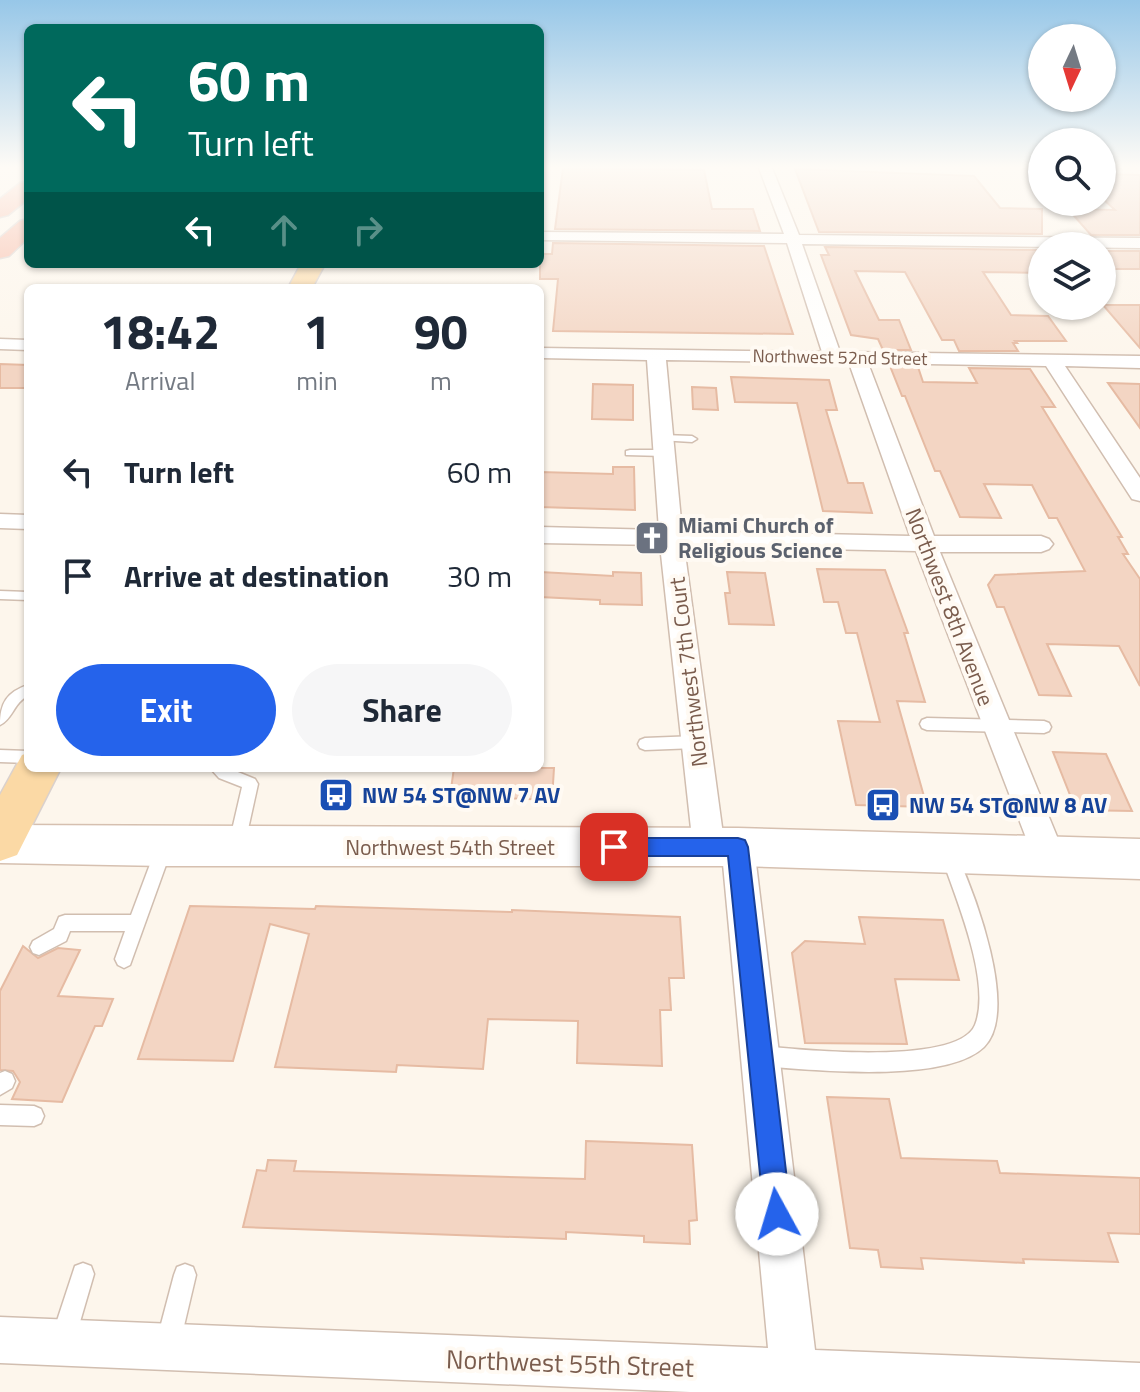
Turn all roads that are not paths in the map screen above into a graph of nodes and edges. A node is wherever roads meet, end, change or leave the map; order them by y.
1 (20, 233) edge
2 (791, 233) edge
3 (544, 236) edge
4 (793, 239) junction
5 (1140, 243) edge
6 (0, 251) edge
7 (0, 344) edge
8 (24, 345) edge
9 (544, 353) edge
10 (656, 354) junction
11 (844, 357) junction
12 (1051, 360) junction
13 (1140, 362) edge
14 (692, 439) dead end
15 (663, 446) junction
16 (630, 453) dead end
17 (1140, 494) edge
18 (0, 521) edge
19 (24, 522) edge
20 (544, 535) edge
21 (671, 538) junction
22 (925, 544) junction
23 (1041, 544) dead end
24 (0, 595) edge
25 (24, 596) edge
26 (24, 692) edge
27 (0, 720) edge
28 (927, 724) dead end
29 (997, 726) junction
30 (1044, 727) dead end
31 (696, 742) junction
32 (645, 744) dead end
33 (0, 756) edge
34 (24, 757) edge
35 (36, 772) edge
36 (222, 772) edge
37 (0, 842) edge
38 (165, 847) junction
39 (236, 847) junction
40 (724, 847) junction
41 (949, 853) junction
42 (1049, 856) junction
43 (1140, 859) edge
44 (136, 923) junction
45 (39, 947) dead end
46 (124, 959) dead end
47 (761, 1056) junction
48 (0, 1115) edge
49 (34, 1116) dead end
50 (83, 1274) dead end
51 (185, 1275) dead end
52 (0, 1340) edge
53 (62, 1343) junction
54 (167, 1347) junction
55 (795, 1382) edge
56 (1140, 1387) edge

1 - 6 highway
2 - 4 street, Northwest 8th Avenue
3 - 4 street
4 - 5 street
4 - 11 street, Northwest 8th Avenue
7 - 8 street
9 - 10 street, Northwest 52nd Street
10 - 11 street, Northwest 52nd Street
10 - 15 street, Northwest 7th Court
11 - 12 street, Northwest 52nd Street
11 - 22 street, Northwest 8th Avenue
12 - 13 street, Northwest 52nd Street
12 - 17 street
14 - 15 lane
15 - 16 lane
15 - 21 street, Northwest 7th Court
18 - 19 street
20 - 21 street
21 - 22 street
21 - 31 street, Northwest 7th Court
22 - 23 street
22 - 29 street, Northwest 8th Avenue
24 - 25 lane
26 - 27 lane
28 - 29 lane
29 - 30 lane
29 - 42 street, Northwest 8th Avenue
31 - 32 lane
31 - 40 street, Northwest 7th Court
33 - 34 lane
35 - 37 main road
36 - 39 lane
37 - 38 main road, Northwest 54th Street
38 - 39 main road, Northwest 54th Street
38 - 44 lane
39 - 40 main road, Northwest 54th Street
40 - 41 main road, Northwest 54th Street
40 - 47 street, Northwest 7th Court
41 - 42 main road, Northwest 54th Street
41 - 47 lane
42 - 43 main road, Northwest 54th Street
44 - 45 lane
44 - 46 lane
47 - 55 street, Northwest 7th Court
48 - 49 lane
50 - 53 lane
51 - 54 lane
52 - 53 street, Northwest 55th Street
53 - 54 street, Northwest 55th Street
54 - 55 street, Northwest 55th Street
55 - 56 street, Northwest 55th Street

